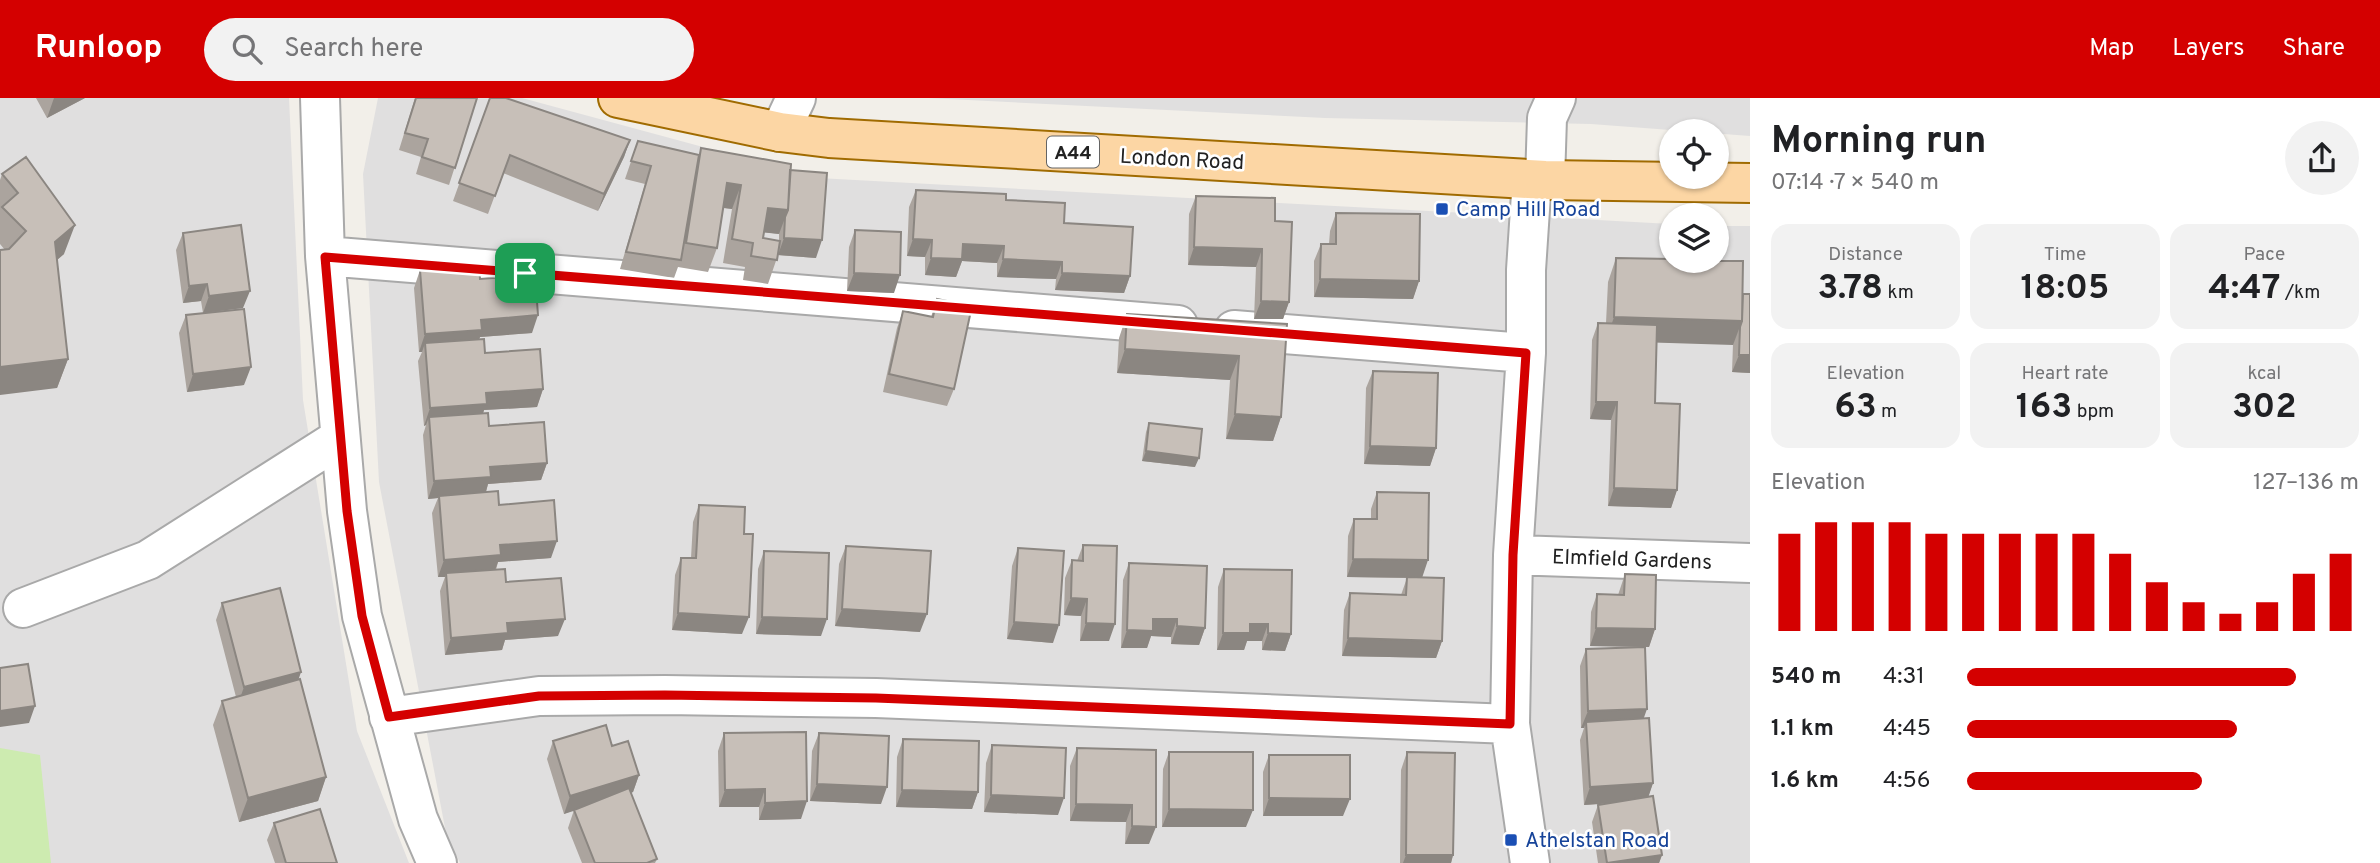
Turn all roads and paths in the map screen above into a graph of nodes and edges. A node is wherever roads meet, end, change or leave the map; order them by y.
1 (320, 98) edge
2 (618, 98) edge
3 (796, 98) edge
4 (1586, 98) edge
5 (1552, 108) edge
6 (780, 132) junction
7 (1538, 180) junction
8 (1750, 183) edge
9 (325, 257) junction
10 (1526, 353) junction
11 (340, 438) junction
12 (1513, 555) junction
13 (1750, 563) edge
14 (23, 608) dead end
15 (389, 717) junction
16 (1510, 724) junction
17 (437, 863) edge
18 (1530, 863) edge

1 - 9 street
2 - 6 main road, London Road / A44
3 - 6 street
4 - 5 street
5 - 7 street
6 - 7 main road, London Road / A44
7 - 8 main road, London Road / A44
7 - 10 street
9 - 10 street
9 - 11 street
10 - 12 street
11 - 14 street
11 - 15 street
12 - 13 street, Elmfield Gardens
12 - 16 street
15 - 16 street
15 - 17 street
16 - 18 street

